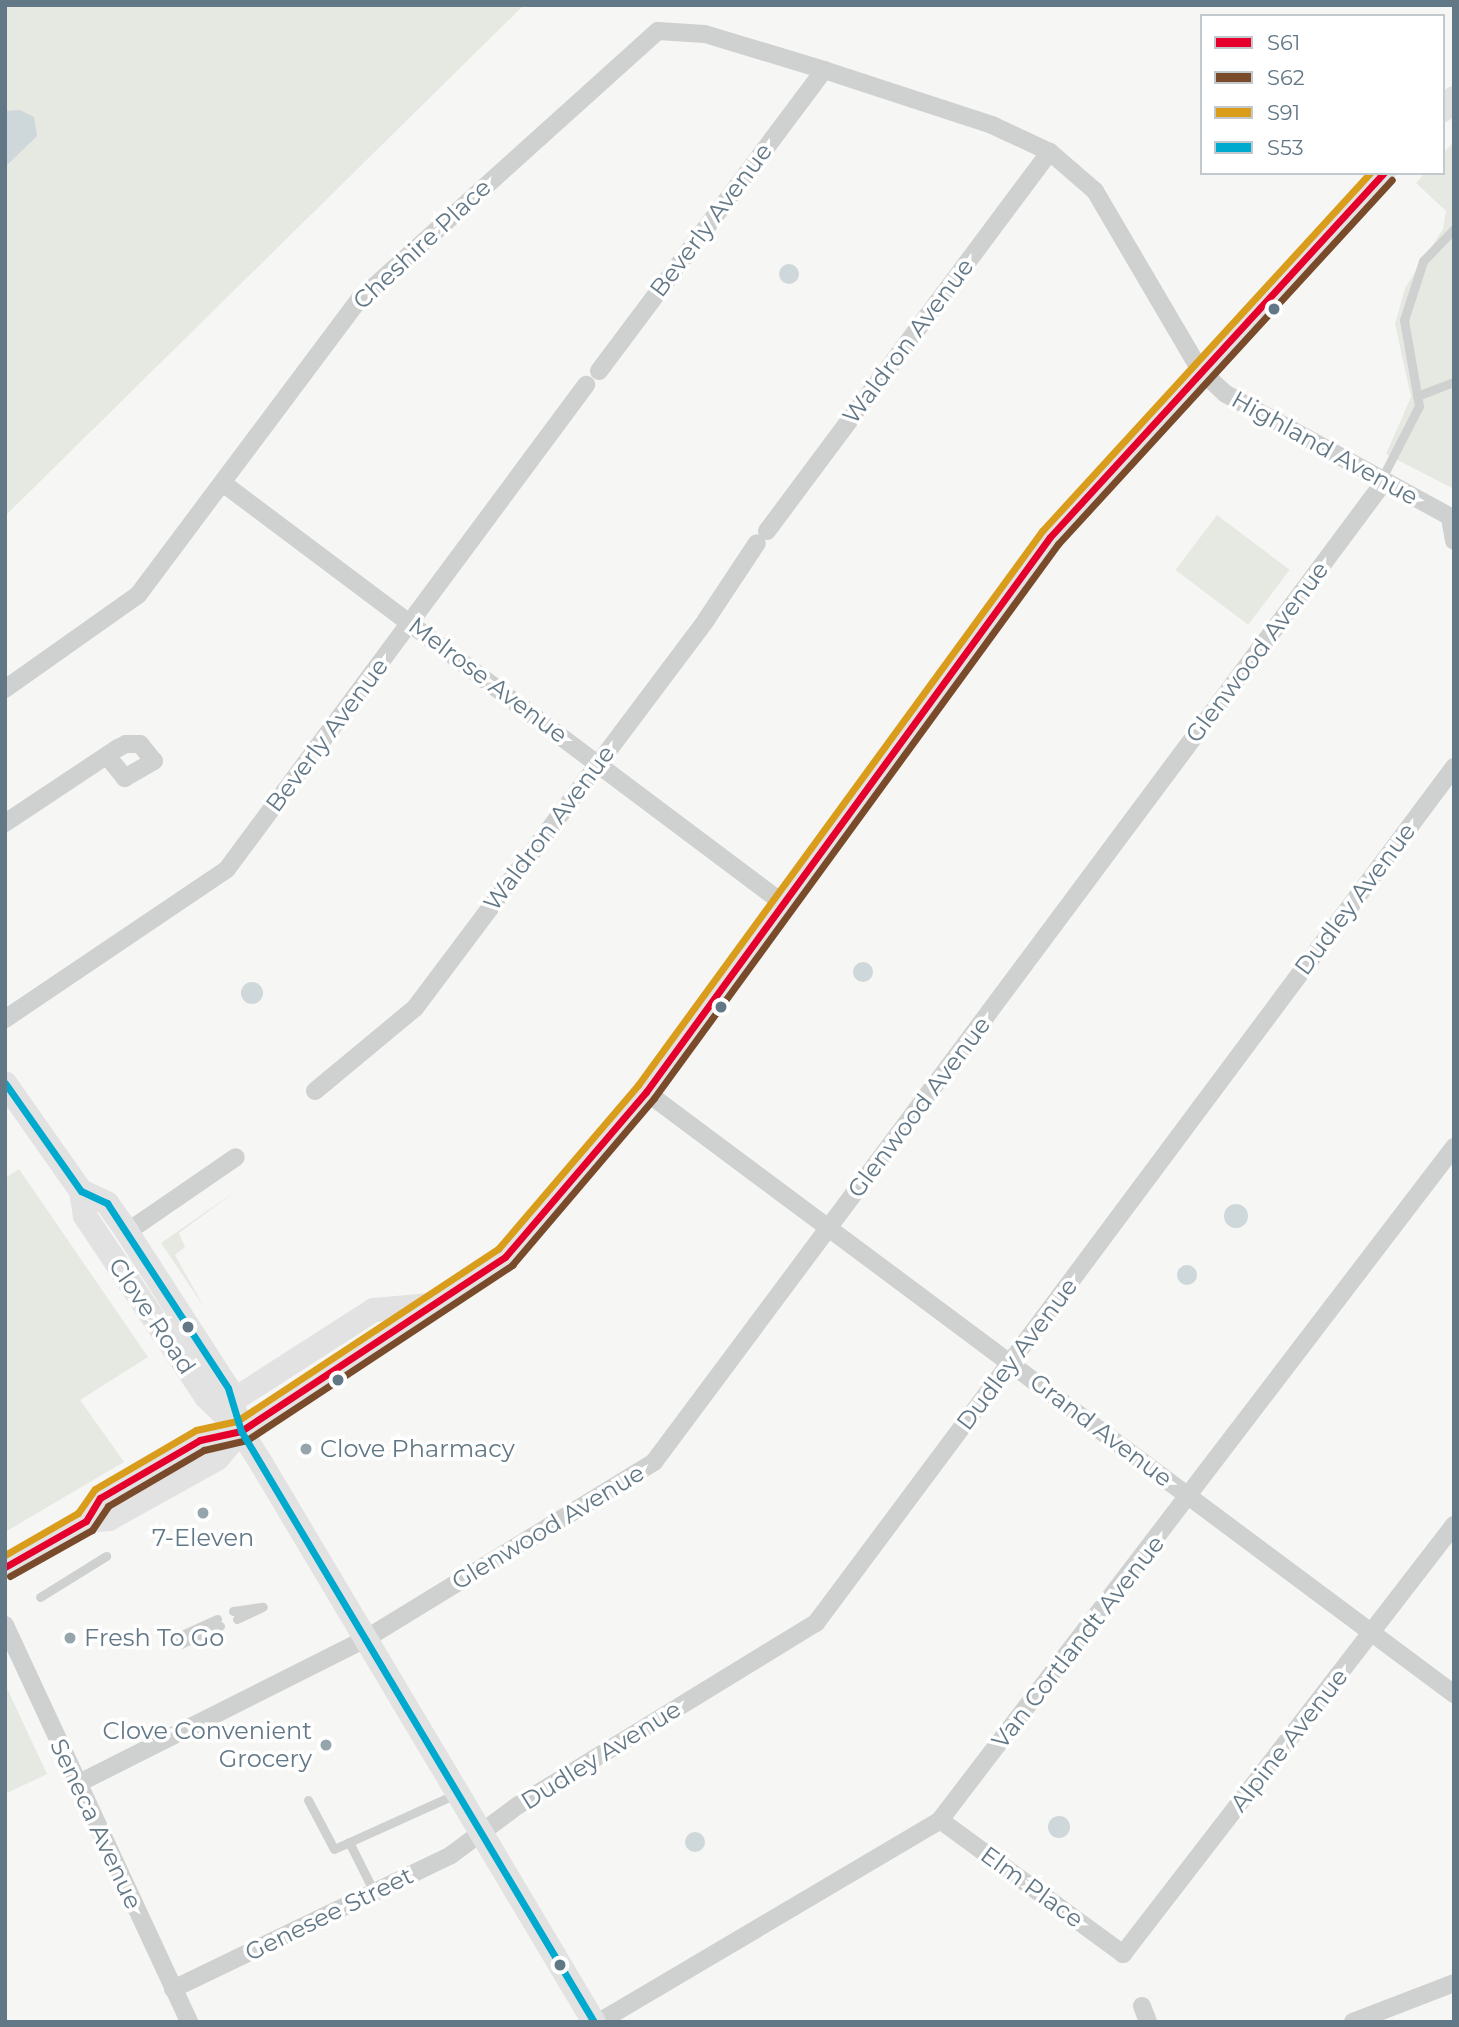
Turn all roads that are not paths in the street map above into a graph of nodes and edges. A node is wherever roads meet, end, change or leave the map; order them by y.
1 (824, 70) junction
2 (1050, 152) junction
3 (1382, 175) edge
4 (1454, 229) edge
5 (1200, 370) junction
6 (599, 371) dead end
7 (1454, 382) edge
8 (586, 385) dead end
9 (1417, 396) junction
10 (1383, 481) junction
11 (224, 484) junction
12 (1452, 519) edge
13 (1454, 541) edge
14 (411, 622) junction
15 (5, 689) edge
16 (107, 756) dead end
17 (598, 762) junction
18 (1454, 767) edge
19 (5, 824) edge
20 (784, 904) junction
21 (5, 1019) edge
22 (5, 1083) edge
23 (315, 1091) dead end
24 (646, 1092) junction
25 (1454, 1147) edge
26 (236, 1157) dead end
27 (81, 1191) junction
28 (830, 1227) junction
29 (127, 1232) junction
30 (435, 1305) junction
31 (1011, 1362) junction
32 (232, 1401) junction
33 (241, 1431) junction
34 (1190, 1497) junction
35 (1454, 1525) edge
36 (106, 1556) dead end
37 (5, 1567) edge
38 (40, 1597) dead end
39 (262, 1607) dead end
40 (235, 1615) dead end
41 (219, 1623) dead end
42 (5, 1625) edge
43 (1372, 1632) junction
44 (367, 1638) junction
45 (179, 1641) dead end
46 (1454, 1694) edge
47 (77, 1783) junction
48 (458, 1794) junction
49 (308, 1800) dead end
50 (940, 1820) junction
51 (481, 1833) junction
52 (349, 1842) junction
53 (374, 1892) junction
54 (1123, 1954) joint
55 (1454, 1983) edge
56 (173, 1989) junction
57 (189, 2022) edge
58 (597, 2022) edge
59 (1353, 2022) edge

1 - 2 street, Cheshire Place
1 - 6 street, Beverly Avenue
1 - 11 street, Cheshire Place
2 - 5 street, Highland Avenue
2 - 17 street, Waldron Avenue
3 - 5 main road
4 - 9 lane
5 - 10 street, Highland Avenue
5 - 20 main road
7 - 9 lane
8 - 14 street, Beverly Avenue
9 - 10 lane
10 - 12 street, Highland Avenue
10 - 28 street, Glenwood Avenue
11 - 14 street, Melrose Avenue
11 - 15 street, Cheshire Place
12 - 13 street
14 - 17 street, Melrose Avenue
14 - 21 street, Beverly Avenue
16 - 19 street
17 - 20 street, Melrose Avenue
17 - 23 street, Waldron Avenue
18 - 31 street, Dudley Avenue
20 - 24 main road
22 - 27 main road, Clove Road
24 - 28 street, Grand Avenue
24 - 30 main road
25 - 34 street, Van Cortlandt Avenue
26 - 29 street
27 - 29 main road, Clove Road
27 - 33 main road, Clove Road
28 - 31 street, Grand Avenue
28 - 44 street, Glenwood Avenue
29 - 32 main road, Clove Road
30 - 32 main road
30 - 33 main road
31 - 34 street, Grand Avenue
31 - 51 street, Dudley Avenue
32 - 33 main road, Clove Road
33 - 37 main road
33 - 44 main road, Clove Road
34 - 43 street, Grand Avenue
34 - 50 street, Van Cortlandt Avenue
35 - 43 street, Alpine Avenue
36 - 38 lane
39 - 40 lane
41 - 45 lane
42 - 47 street, Seneca Avenue
43 - 46 street, Grand Avenue
43 - 54 street, Alpine Avenue
44 - 47 street, Glenwood Avenue
44 - 48 main road, Clove Road
47 - 56 street, Seneca Avenue
48 - 51 main road, Clove Road
48 - 52 lane
49 - 52 lane
50 - 54 street, Elm Place
50 - 58 street, Van Cortlandt Avenue
51 - 53 street, Genesee Street
51 - 58 main road, Clove Road
52 - 53 lane
53 - 56 street, Genesee Street
55 - 59 street
56 - 57 street, Seneca Avenue

